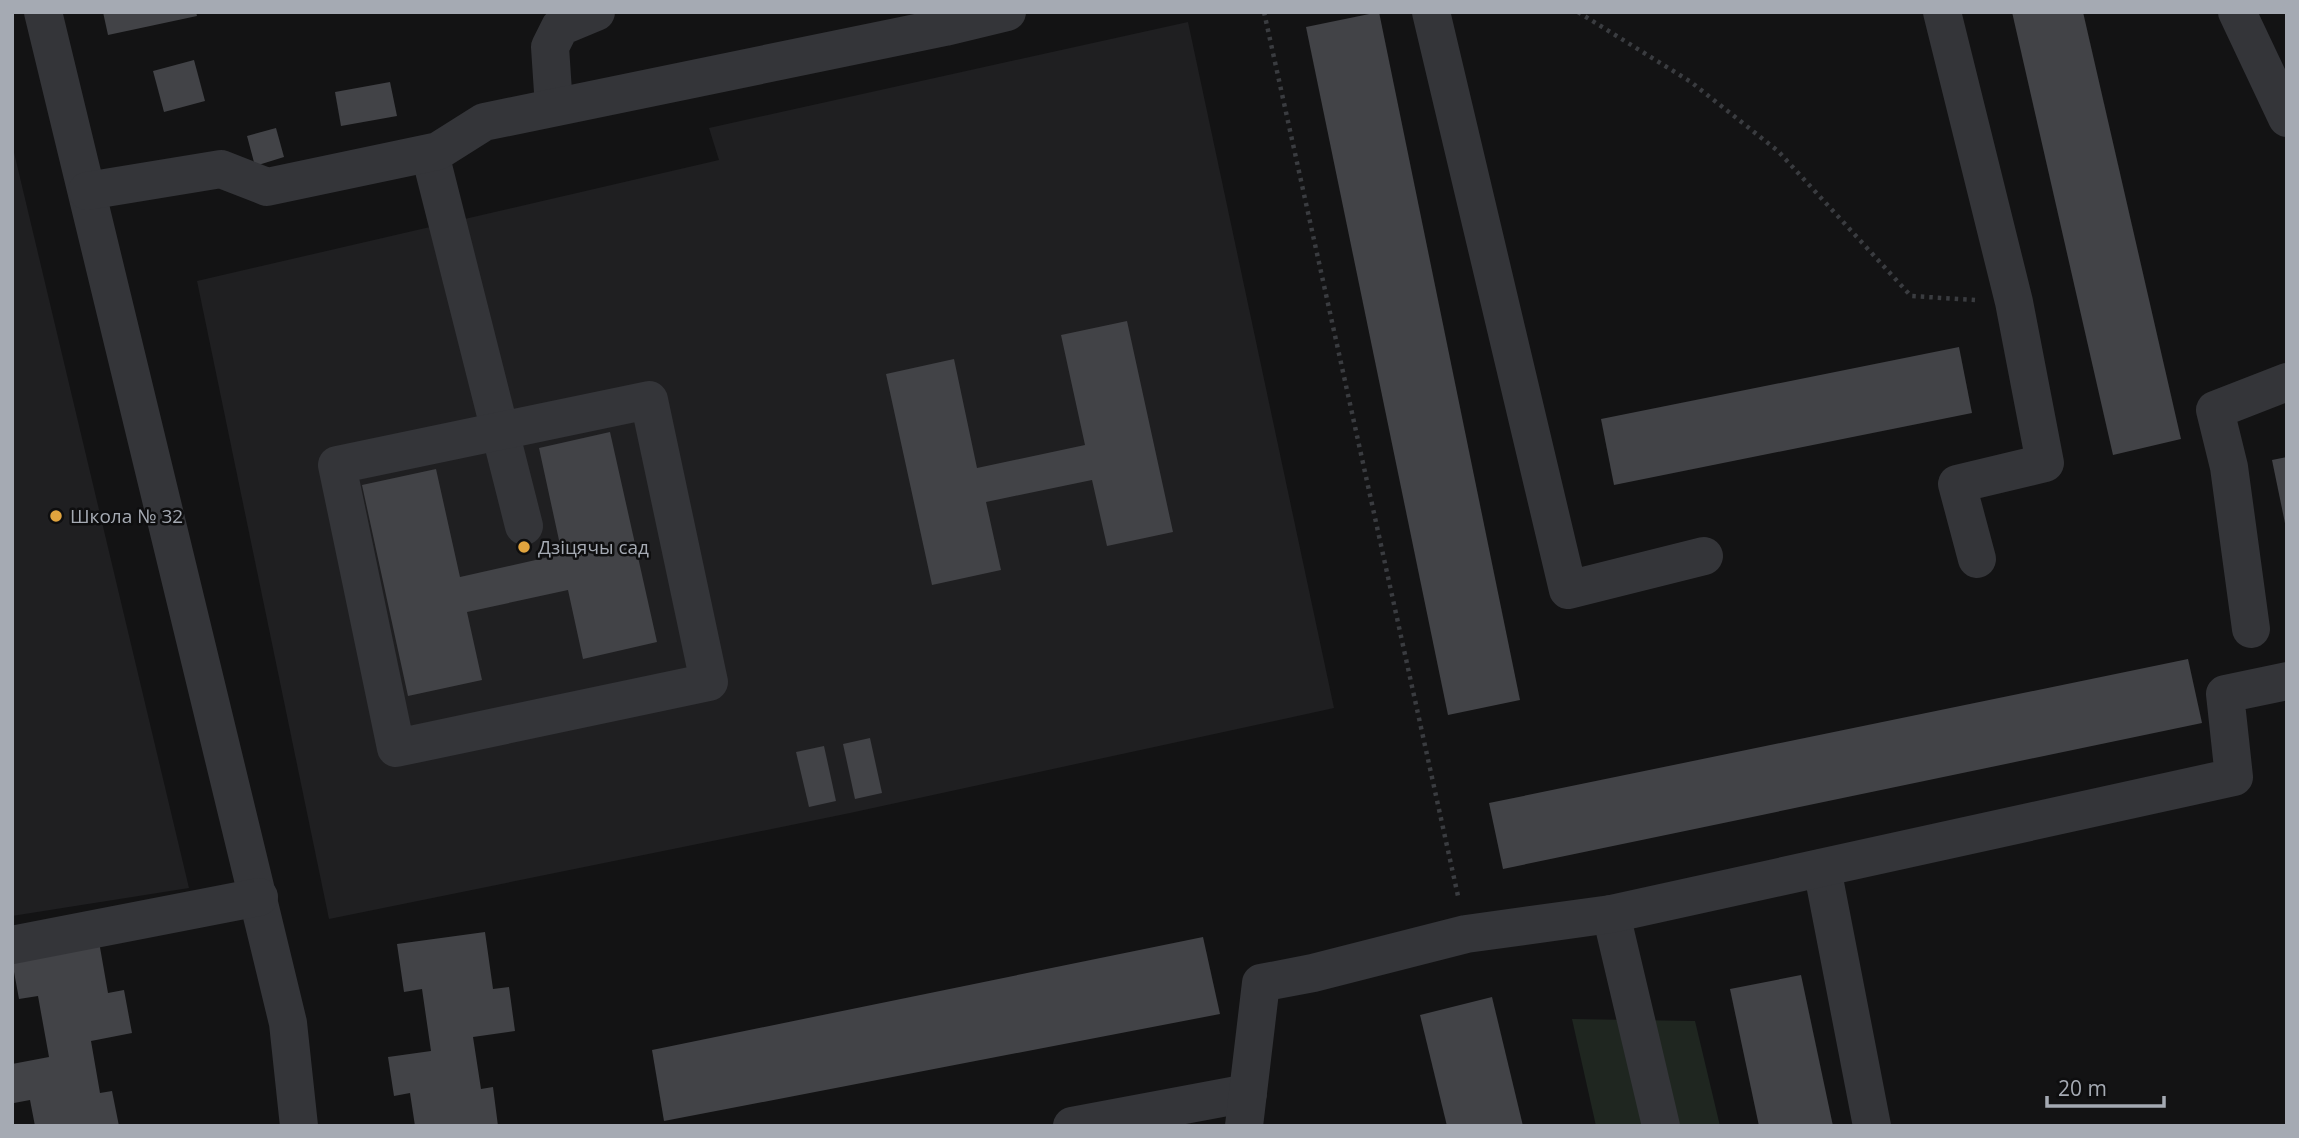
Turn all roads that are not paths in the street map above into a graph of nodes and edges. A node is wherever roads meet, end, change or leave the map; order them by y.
1 (43, 12) edge
2 (596, 12) edge
3 (1007, 12) edge
4 (1431, 12) edge
5 (1942, 12) edge
6 (2237, 12) edge
7 (559, 20) edge
8 (943, 20) edge
9 (554, 107) junction
10 (2287, 118) edge
11 (430, 154) junction
12 (87, 191) junction
13 (2287, 382) edge
14 (500, 431) junction
15 (524, 526) dead end
16 (1704, 556) dead end
17 (1977, 559) dead end
18 (2251, 629) dead end
19 (2287, 681) edge
20 (1822, 868) junction
21 (259, 898) junction
22 (1612, 914) junction
23 (12, 946) edge
24 (1246, 1109) edge
25 (299, 1126) edge
26 (1072, 1126) edge
27 (1661, 1126) edge
28 (1872, 1126) edge

1 - 12 street
2 - 7 street
3 - 8 street
4 - 16 street
5 - 17 street
6 - 10 street
7 - 9 street
8 - 9 street
9 - 11 street
11 - 12 street
11 - 14 street
12 - 21 street
13 - 18 street
14 - 14 street
14 - 15 street
19 - 20 street
20 - 22 street
20 - 28 street
21 - 23 street
21 - 25 street
22 - 24 street
22 - 27 street
24 - 26 street

